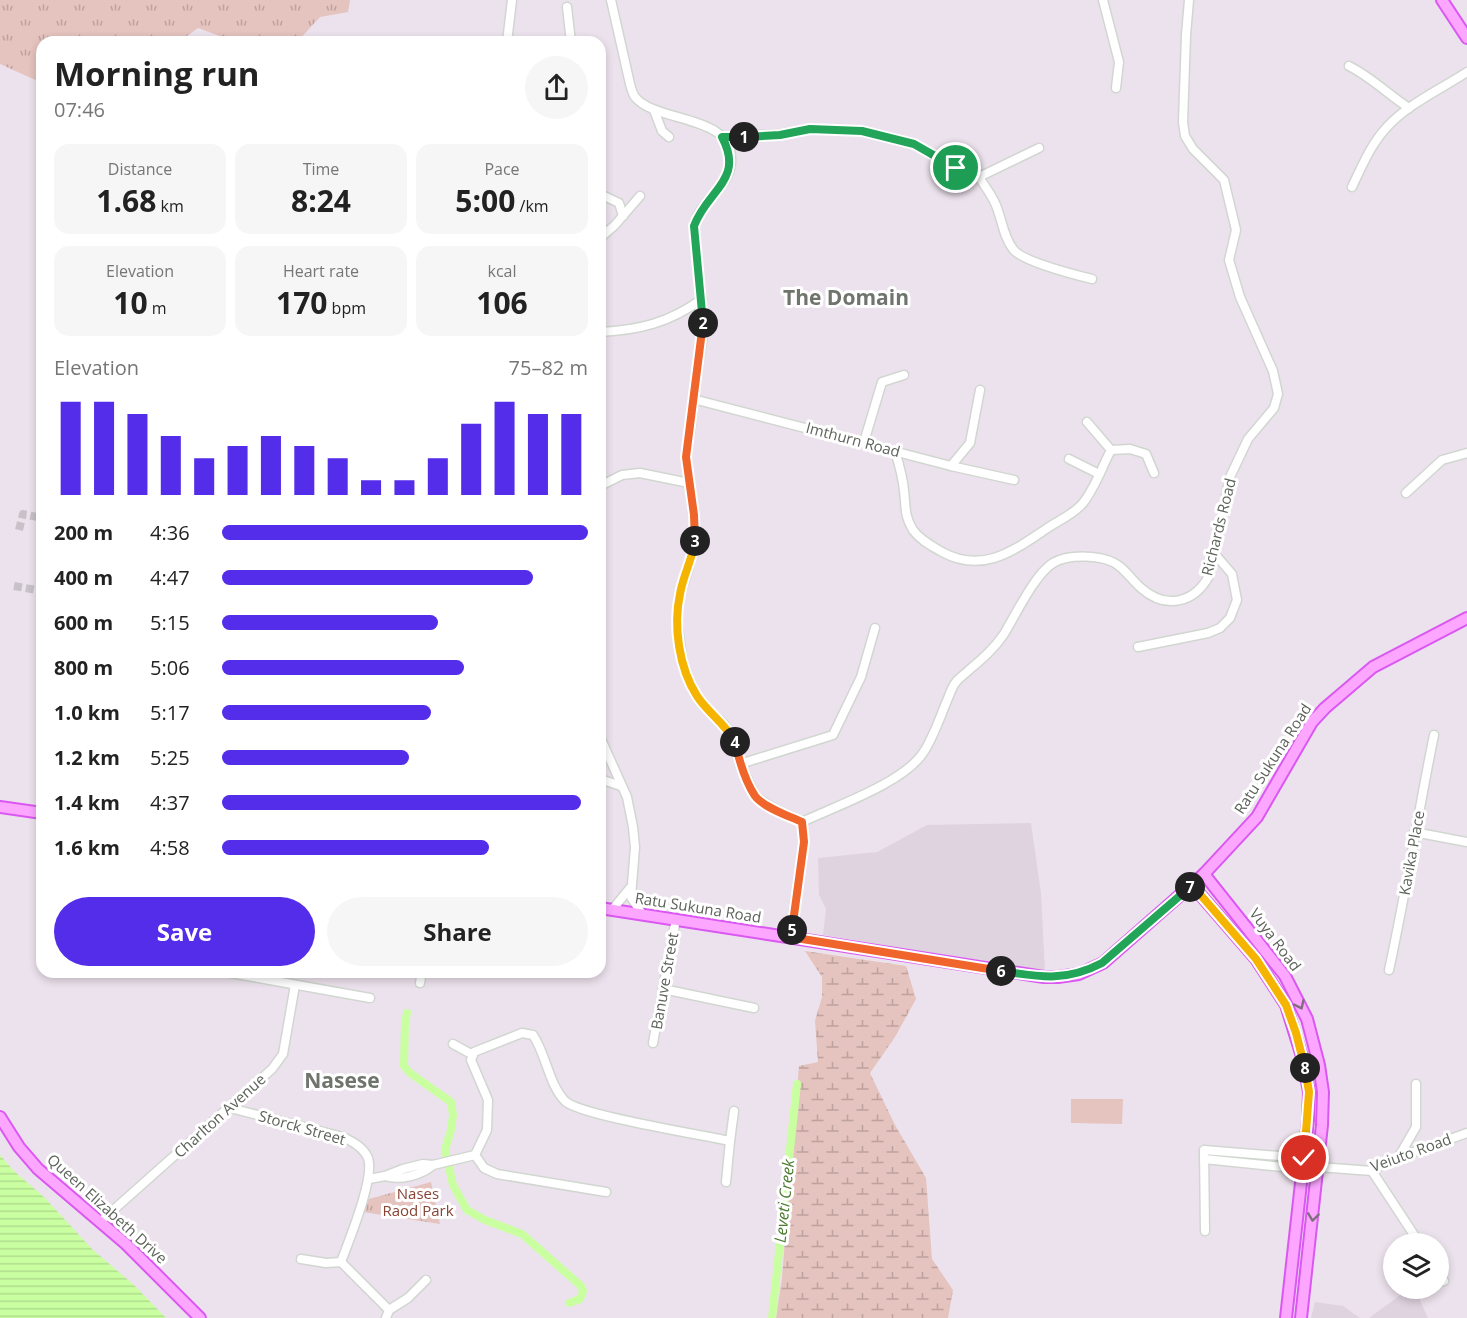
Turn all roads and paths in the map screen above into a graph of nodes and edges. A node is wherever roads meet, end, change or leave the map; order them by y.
1 (512, 0) edge
2 (611, 0) edge
3 (1103, 0) edge
4 (1189, 0) edge
5 (1442, 0) edge
6 (567, 7) dead end
7 (508, 36) edge
8 (570, 36) edge
9 (1467, 38) edge
10 (1349, 66) dead end
11 (1467, 72) edge
12 (1116, 88) dead end
13 (1409, 108) junction
14 (654, 110) junction
15 (669, 137) dead end
16 (722, 137) junction
17 (1039, 148) dead end
18 (979, 177) junction
19 (1352, 187) dead end
20 (640, 196) dead end
21 (606, 197) edge
22 (623, 216) junction
23 (606, 233) edge
24 (1092, 279) dead end
25 (702, 299) junction
26 (606, 332) edge
27 (904, 375) dead end
28 (980, 390) dead end
29 (693, 399) junction
30 (1087, 422) dead end
31 (864, 442) junction
32 (1111, 450) junction
33 (895, 451) junction
34 (1467, 453) edge
35 (1068, 459) dead end
36 (951, 466) junction
37 (1154, 473) dead end
38 (1099, 474) junction
39 (1014, 480) dead end
40 (606, 483) edge
41 (689, 483) junction
42 (1406, 493) dead end
43 (1214, 552) junction
44 (1467, 618) edge
45 (874, 628) dead end
46 (1138, 647) dead end
47 (1434, 735) dead end
48 (606, 751) edge
49 (740, 764) junction
50 (606, 781) edge
51 (621, 786) junction
52 (0, 807) edge
53 (36, 812) edge
54 (802, 822) junction
55 (1414, 832) junction
56 (1467, 842) edge
57 (1204, 874) junction
58 (1192, 885) junction
59 (630, 888) junction
60 (606, 909) edge
61 (612, 910) junction
62 (642, 914) junction
63 (675, 919) junction
64 (790, 937) junction
65 (1389, 970) dead end
66 (257, 978) edge
67 (421, 978) edge
68 (420, 983) dead end
69 (295, 985) junction
70 (663, 989) junction
71 (370, 998) dead end
72 (754, 1008) dead end
73 (653, 1043) dead end
74 (453, 1044) dead end
75 (473, 1055) junction
76 (1416, 1084) dead end
77 (230, 1108) junction
78 (735, 1111) dead end
79 (0, 1118) edge
80 (1467, 1133) edge
81 (730, 1141) junction
82 (475, 1155) junction
83 (1398, 1158) junction
84 (1304, 1164) junction
85 (1319, 1167) junction
86 (1372, 1171) junction
87 (369, 1179) junction
88 (726, 1182) dead end
89 (606, 1192) dead end
90 (101, 1221) junction
91 (1205, 1232) dead end
92 (1413, 1233) edge
93 (301, 1259) dead end
94 (342, 1262) junction
95 (426, 1280) dead end
96 (387, 1314) edge
97 (200, 1318) edge
98 (1286, 1318) edge
99 (1301, 1318) edge

1 - 7 street
2 - 14 street
3 - 12 street
4 - 43 street, Richards Road
5 - 9 main road
6 - 8 street
10 - 13 street
11 - 13 street
13 - 19 street
14 - 15 street
14 - 16 street
16 - 18 street
16 - 25 street
17 - 18 street
18 - 24 street
20 - 22 street
21 - 22 street
22 - 23 street
25 - 26 street
25 - 29 street
27 - 31 street
28 - 36 street
29 - 31 street, Imthurn Road
29 - 41 street
30 - 32 street
31 - 33 street, Imthurn Road
32 - 37 street
32 - 38 street
33 - 36 street, Imthurn Road
33 - 38 street
34 - 42 street
35 - 38 street
36 - 39 street, Imthurn Road
40 - 41 street
41 - 49 street
43 - 46 street
43 - 54 street, Richards Road
44 - 57 main road, Ratu Sukuna Road
45 - 49 street
47 - 55 street, Kavika Place
48 - 51 street
49 - 54 street
50 - 51 street
51 - 59 street
52 - 53 main road
54 - 64 street
55 - 56 street
55 - 65 street, Kavika Place
57 - 58 main road, Ratu Sukuna Road
57 -> 85 main road, Vuya Road
58 - 64 main road, Ratu Sukuna Road
58 - 84 main road, Vuya Road
59 - 61 street
59 - 62 street
60 - 61 main road, Ratu Sukuna Road
61 - 62 main road, Ratu Sukuna Road
62 - 63 main road, Ratu Sukuna Road
63 - 64 main road, Ratu Sukuna Road
63 - 70 street, Banuve Street
66 - 69 street
67 - 68 street
69 - 71 street
69 - 77 street, Charlton Avenue
70 - 72 street
70 - 73 street, Banuve Street
74 - 75 street
75 - 81 street
75 - 82 street
76 - 83 street
77 - 87 street, Storck Street
77 - 90 street, Charlton Avenue
78 - 81 street
79 - 90 main road, Queen Elizabeth Drive
80 - 83 street, Veiuto Road
81 - 88 street
82 - 87 street
82 - 89 street
83 - 86 street, Veiuto Road
84 - 85 street, Veiuto Road
84 - 91 street, Veiuto Road
84 - 98 main road, Vuya Road
85 - 86 street, Veiuto Road
85 -> 99 main road, Vuya Road
86 - 92 street
87 - 94 street
90 - 97 main road, Queen Elizabeth Drive
93 - 94 street
94 - 96 street
95 - 96 street

